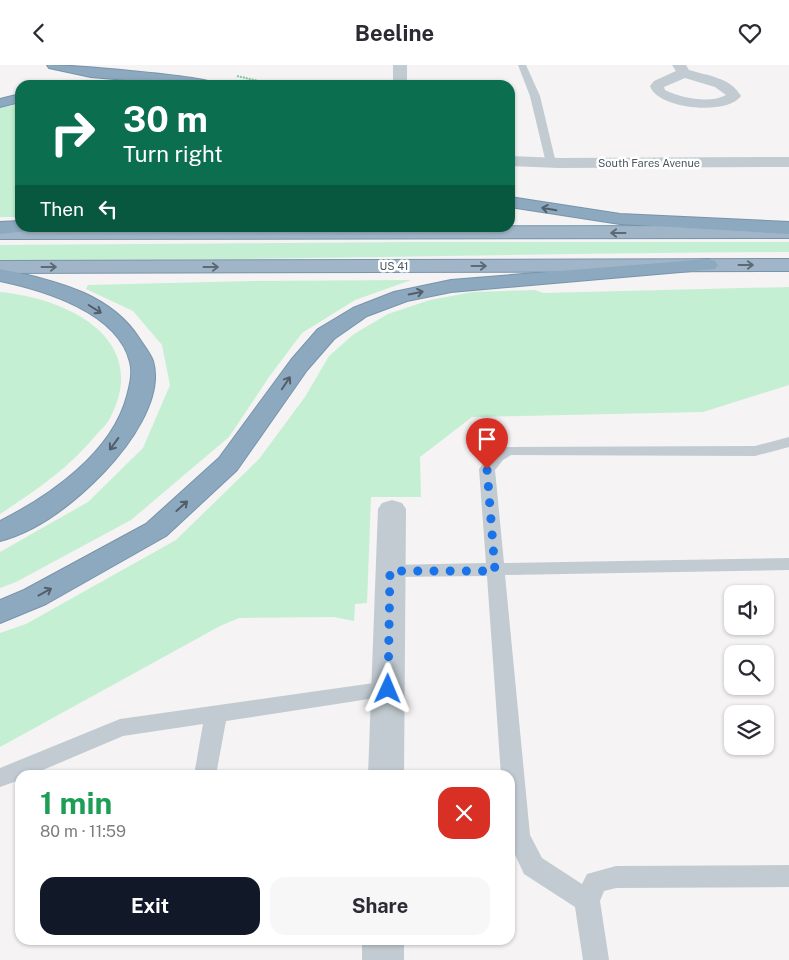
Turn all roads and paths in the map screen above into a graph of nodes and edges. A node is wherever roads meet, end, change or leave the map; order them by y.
1 (54, 65) edge
2 (400, 65) edge
3 (522, 65) edge
4 (179, 80) edge
5 (400, 80) edge
6 (15, 99) edge
7 (0, 103) edge
8 (515, 161) edge
9 (551, 163) junction
10 (789, 163) edge
11 (515, 203) edge
12 (789, 227) edge
13 (15, 228) edge
14 (0, 229) edge
15 (789, 232) edge
16 (0, 233) edge
17 (708, 265) junction
18 (789, 265) edge
19 (0, 267) edge
20 (0, 275) edge
21 (789, 442) edge
22 (392, 509) dead end
23 (0, 532) edge
24 (789, 564) edge
25 (390, 571) junction
26 (495, 571) junction
27 (0, 612) edge
28 (388, 689) junction
29 (216, 714) junction
30 (19, 770) edge
31 (206, 770) edge
32 (386, 770) edge
33 (512, 770) edge
34 (15, 772) edge
35 (0, 778) edge
36 (515, 801) edge
37 (789, 875) edge
38 (587, 901) junction
39 (383, 945) edge
40 (383, 960) edge
41 (596, 960) edge

1 - 4 highway
2 - 5 street
3 - 9 lane
6 - 7 highway
8 - 9 street, South Fares Avenue
9 - 10 street, South Fares Avenue
12 -> 11 highway
13 - 14 highway
15 -> 16 highway
17 -> 18 highway, US 41 / US 41
19 -> 17 highway, US 41 / US 41
27 -> 17 highway
20 -> 23 highway
21 - 26 lane
22 - 25 street
24 - 26 lane
25 - 26 lane
25 - 28 street
26 - 33 lane
28 - 29 lane
28 - 32 street
29 - 30 lane
29 - 31 lane
34 - 35 lane
36 - 38 lane
37 - 38 lane
38 - 41 lane
39 - 40 street

